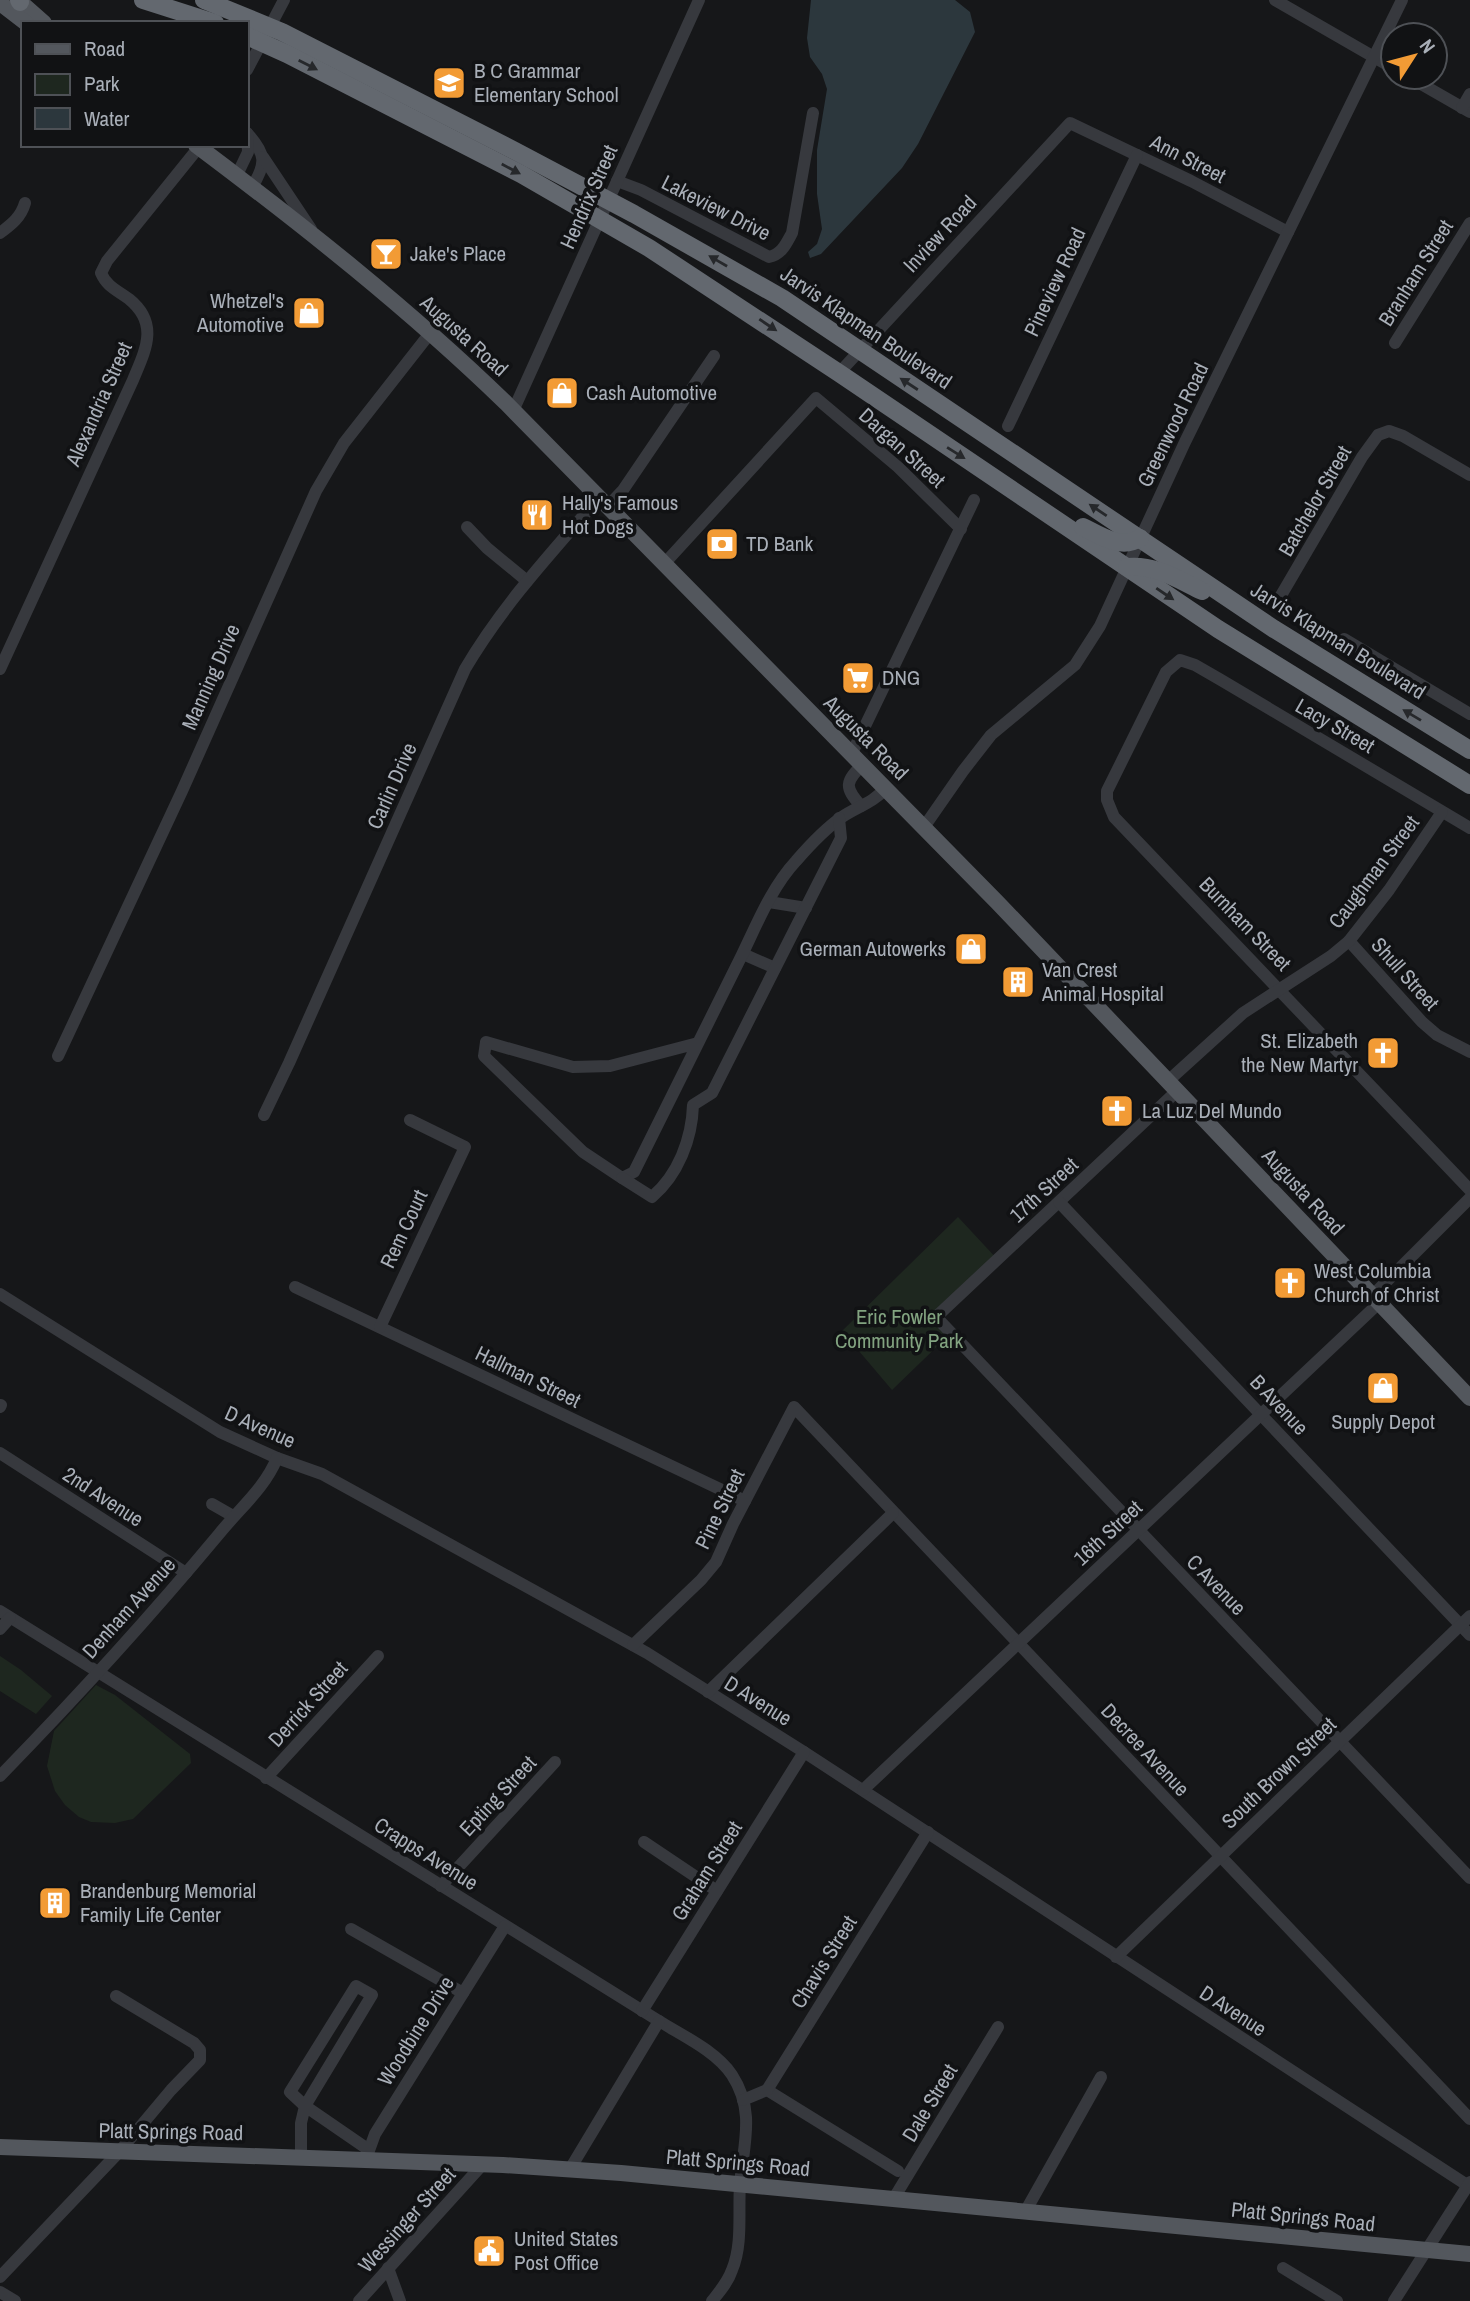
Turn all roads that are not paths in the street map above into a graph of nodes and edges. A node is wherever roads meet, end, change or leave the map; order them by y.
1 (143, 0) edge
2 (204, 0) edge
3 (284, 0) edge
4 (699, 0) edge
5 (1275, 0) edge
6 (1402, 0) edge
7 (10, 3) edge
8 (24, 21) edge
9 (41, 21) edge
10 (209, 21) edge
11 (237, 21) edge
12 (259, 35) edge
13 (1374, 57) junction
14 (1379, 60) edge
15 (248, 68) edge
16 (1433, 91) edge
17 (1470, 94) edge
18 (1466, 110) edge
19 (813, 113) dead end
20 (1070, 123) joint
21 (248, 134) edge
22 (197, 147) edge
23 (199, 147) edge
24 (248, 147) edge
25 (1137, 155) junction
26 (263, 157) junction
27 (237, 176) junction
28 (617, 181) junction
29 (252, 187) junction
30 (608, 200) junction
31 (25, 202) dead end
32 (600, 219) junction
33 (1470, 223) edge
34 (1288, 232) junction
35 (0, 233) edge
36 (319, 241) junction
37 (430, 332) junction
38 (1395, 343) dead end
39 (859, 351) junction
40 (713, 356) dead end
41 (839, 373) junction
42 (513, 411) junction
43 (1008, 426) dead end
44 (1470, 475) edge
45 (1021, 496) junction
46 (974, 500) dead end
47 (603, 503) junction
48 (467, 527) dead end
49 (961, 529) junction
50 (1140, 538) junction
51 (664, 564) junction
52 (1127, 567) junction
53 (527, 581) junction
54 (1276, 604) dead end
55 (1255, 617) junction
56 (1344, 639) dead end
57 (1180, 660) joint
58 (0, 669) edge
59 (1470, 714) edge
60 (1470, 750) edge
61 (857, 759) junction
62 (1470, 785) edge
63 (886, 788) junction
64 (861, 806) junction
65 (1442, 812) junction
66 (839, 818) junction
67 (924, 827) junction
68 (1470, 828) edge
69 (769, 902) junction
70 (806, 908) junction
71 (1349, 940) junction
72 (743, 954) junction
73 (775, 968) junction
74 (1280, 989) junction
75 (698, 1043) junction
76 (1470, 1052) edge
77 (58, 1056) dead end
78 (1172, 1086) junction
79 (673, 1094) junction
80 (693, 1105) junction
81 (264, 1115) dead end
82 (410, 1120) dead end
83 (622, 1178) junction
84 (1470, 1190) edge
85 (1470, 1198) edge
86 (1059, 1202) junction
87 (295, 1287) dead end
88 (0, 1294) edge
89 (1376, 1300) junction
90 (936, 1317) joint
91 (380, 1327) junction
92 (1470, 1398) edge
93 (794, 1407) joint
94 (1262, 1414) junction
95 (0, 1453) edge
96 (277, 1458) junction
97 (745, 1502) junction
98 (212, 1504) dead end
99 (894, 1513) junction
100 (233, 1516) junction
101 (1138, 1531) junction
102 (186, 1573) junction
103 (5, 1614) edge
104 (1465, 1620) edge
105 (0, 1629) edge
106 (1470, 1635) edge
107 (1018, 1644) junction
108 (633, 1645) junction
109 (378, 1656) dead end
110 (98, 1672) junction
111 (708, 1692) junction
112 (1339, 1742) junction
113 (804, 1752) junction
114 (555, 1762) dead end
115 (0, 1776) edge
116 (266, 1778) junction
117 (863, 1790) junction
118 (928, 1832) junction
119 (644, 1842) dead end
120 (1220, 1856) junction
121 (1470, 1878) edge
122 (441, 1886) junction
123 (717, 1891) junction
124 (505, 1926) junction
125 (351, 1928) dead end
126 (1116, 1957) junction
127 (463, 1993) junction
128 (116, 1996) dead end
129 (642, 2011) junction
130 (659, 2021) junction
131 (999, 2027) dead end
132 (1101, 2077) dead end
133 (767, 2090) junction
134 (743, 2100) junction
135 (305, 2106) junction
136 (1470, 2119) edge
137 (0, 2147) edge
138 (119, 2152) junction
139 (367, 2155) junction
140 (301, 2157) junction
141 (483, 2164) junction
142 (570, 2169) junction
143 (898, 2171) dead end
144 (740, 2184) junction
145 (1469, 2185) edge
146 (894, 2198) junction
147 (1025, 2212) junction
148 (1428, 2250) junction
149 (1470, 2254) edge
150 (1283, 2268) dead end
151 (388, 2269) junction
152 (0, 2277) edge
153 (0, 2292) edge
154 (15, 2301) edge
155 (359, 2301) edge
156 (400, 2301) edge
157 (712, 2301) edge
158 (1337, 2301) edge
159 (1394, 2301) edge

1 - 10 highway
2 - 11 highway, Jarvis Klapman Boulevard
3 - 12 street
4 - 28 street, Hendrix Street
5 - 13 street
6 - 13 street, Greenwood Road
7 - 8 main road
7 - 9 main road
12 - 15 street
12 - 30 highway, Jarvis Klapman Boulevard
12 -> 32 highway, Jarvis Klapman Boulevard
13 - 14 street
13 - 34 street, Greenwood Road
16 - 18 street
17 - 18 street
19 - 28 street, Lakeview Drive
20 - 25 street, Ann Street
20 - 39 street, Inview Road
21 - 26 street
22 - 58 street, Alexandria Street
23 - 27 main road, Augusta Road
24 - 27 street
25 - 34 street, Ann Street
25 - 43 street, Pineview Road
26 - 29 street
26 - 36 street
27 - 29 main road, Augusta Road
28 - 30 street, Hendrix Street
29 - 36 main road, Augusta Road
30 - 32 street, Hendrix Street
39 -> 30 highway, Jarvis Klapman Boulevard
31 - 35 street
32 -> 41 highway, Jarvis Klapman Boulevard
32 - 42 street, Hendrix Street
33 - 38 street, Branham Street
34 - 50 street, Greenwood Road
36 - 37 main road, Augusta Road
37 - 42 main road, Augusta Road
37 - 77 street, Manning Drive
39 - 41 street, Inview Road
50 -> 39 highway, Jarvis Klapman Boulevard
40 - 47 street
41 -> 45 highway, Jarvis Klapman Boulevard
42 - 47 main road, Augusta Road
44 - 54 street, Batchelor Street
45 - 50 highway
45 - 52 highway, Jarvis Klapman Boulevard
46 - 49 street
47 - 51 main road, Augusta Road
47 - 53 street, Carlin Drive
48 - 53 street
49 - 51 street, Dargan Street
49 - 61 street
50 - 52 street, Greenwood Road
50 - 55 highway, Jarvis Klapman Boulevard
51 - 61 main road, Augusta Road
52 - 55 highway
52 -> 62 highway, Jarvis Klapman Boulevard
52 - 67 street, Greenwood Road
53 - 81 street, Carlin Drive
60 -> 55 highway, Jarvis Klapman Boulevard
56 - 59 street
57 - 65 street, Lacy Street
57 - 74 street, Burnham Street
61 - 63 main road, Augusta Road
61 - 64 street
63 - 64 street
63 - 67 main road, Augusta Road
64 - 66 street
65 - 68 street, Lacy Street
65 - 71 street, Caughman Street
66 - 69 street
66 - 70 street
67 - 78 main road, Augusta Road
69 - 70 street
69 - 72 street
70 - 73 street
71 - 74 street, Caughman Street
71 - 76 street, Shull Street
72 - 73 street
72 - 75 street
73 - 80 street
74 - 78 street, Caughman Street
74 - 84 street, Burnham Street
75 - 79 street
75 - 83 street
78 - 86 street, 17th Street
78 - 89 main road, Augusta Road
79 - 80 street
79 - 83 street
80 - 83 street
82 - 91 street, Rem Court
85 - 89 street, 16th Street
86 - 90 street, 17th Street
86 - 94 street, B Avenue
87 - 91 street, Hallman Street
88 - 96 street, D Avenue
89 - 92 main road, Augusta Road
89 - 94 street, 16th Street
90 - 101 street, C Avenue
91 - 97 street, Hallman Street
93 - 97 street, Pine Street
93 - 99 street, Decree Avenue
94 - 101 street, 16th Street
94 - 104 street, B Avenue
95 - 102 street, 2nd Avenue
96 - 100 street, Denham Avenue
96 - 108 street, D Avenue
97 - 108 street, Pine Street
98 - 100 street
99 - 107 street, Decree Avenue
99 - 111 street
100 - 102 street, Denham Avenue
101 - 107 street, 16th Street
101 - 112 street, C Avenue
102 - 110 street, Denham Avenue
103 - 105 street
103 - 110 street, Crapps Avenue
104 - 106 street, B Avenue
104 - 112 street, South Brown Street
107 - 117 street, 16th Street
107 - 120 street, Decree Avenue
108 - 111 street, D Avenue
109 - 116 street, Derrick Street
110 - 115 street, Denham Avenue
110 - 116 street, Crapps Avenue
111 - 113 street, D Avenue
112 - 120 street, South Brown Street
112 - 121 street, C Avenue
113 - 117 street, D Avenue
113 - 123 street, Graham Street
114 - 122 street, Epting Street
116 - 122 street, Crapps Avenue
117 - 118 street, D Avenue
118 - 126 street, D Avenue
118 - 133 street, Chavis Street
119 - 123 street
120 - 126 street, South Brown Street
120 - 136 street, Decree Avenue
122 - 124 street, Crapps Avenue
123 - 129 street, Graham Street
124 - 127 street, Woodbine Drive
124 - 129 street, Crapps Avenue
125 - 127 street
126 - 145 street, D Avenue
127 - 139 street, Woodbine Drive
128 - 138 street
129 - 130 street, Crapps Avenue
130 - 134 street, Crapps Avenue
130 - 142 street
131 - 146 street, Dale Street
132 - 147 street
133 - 134 street
133 - 143 street
134 - 144 street, Crapps Avenue
135 - 135 street
135 - 139 street
135 - 140 street
137 - 138 main road, Platt Springs Road
138 - 140 main road, Platt Springs Road
138 - 152 street
139 - 140 main road, Platt Springs Road
139 - 141 main road, Platt Springs Road
141 - 142 main road, Platt Springs Road
141 - 151 street, Wessinger Street
142 - 144 main road, Platt Springs Road
144 - 146 main road, Platt Springs Road
144 - 157 street, Crapps Avenue
145 - 148 street
146 - 147 main road, Platt Springs Road
147 - 148 main road, Platt Springs Road
148 - 149 main road, Platt Springs Road
148 - 159 street
150 - 158 street
151 - 155 street, Wessinger Street
151 - 156 street
153 - 154 street

